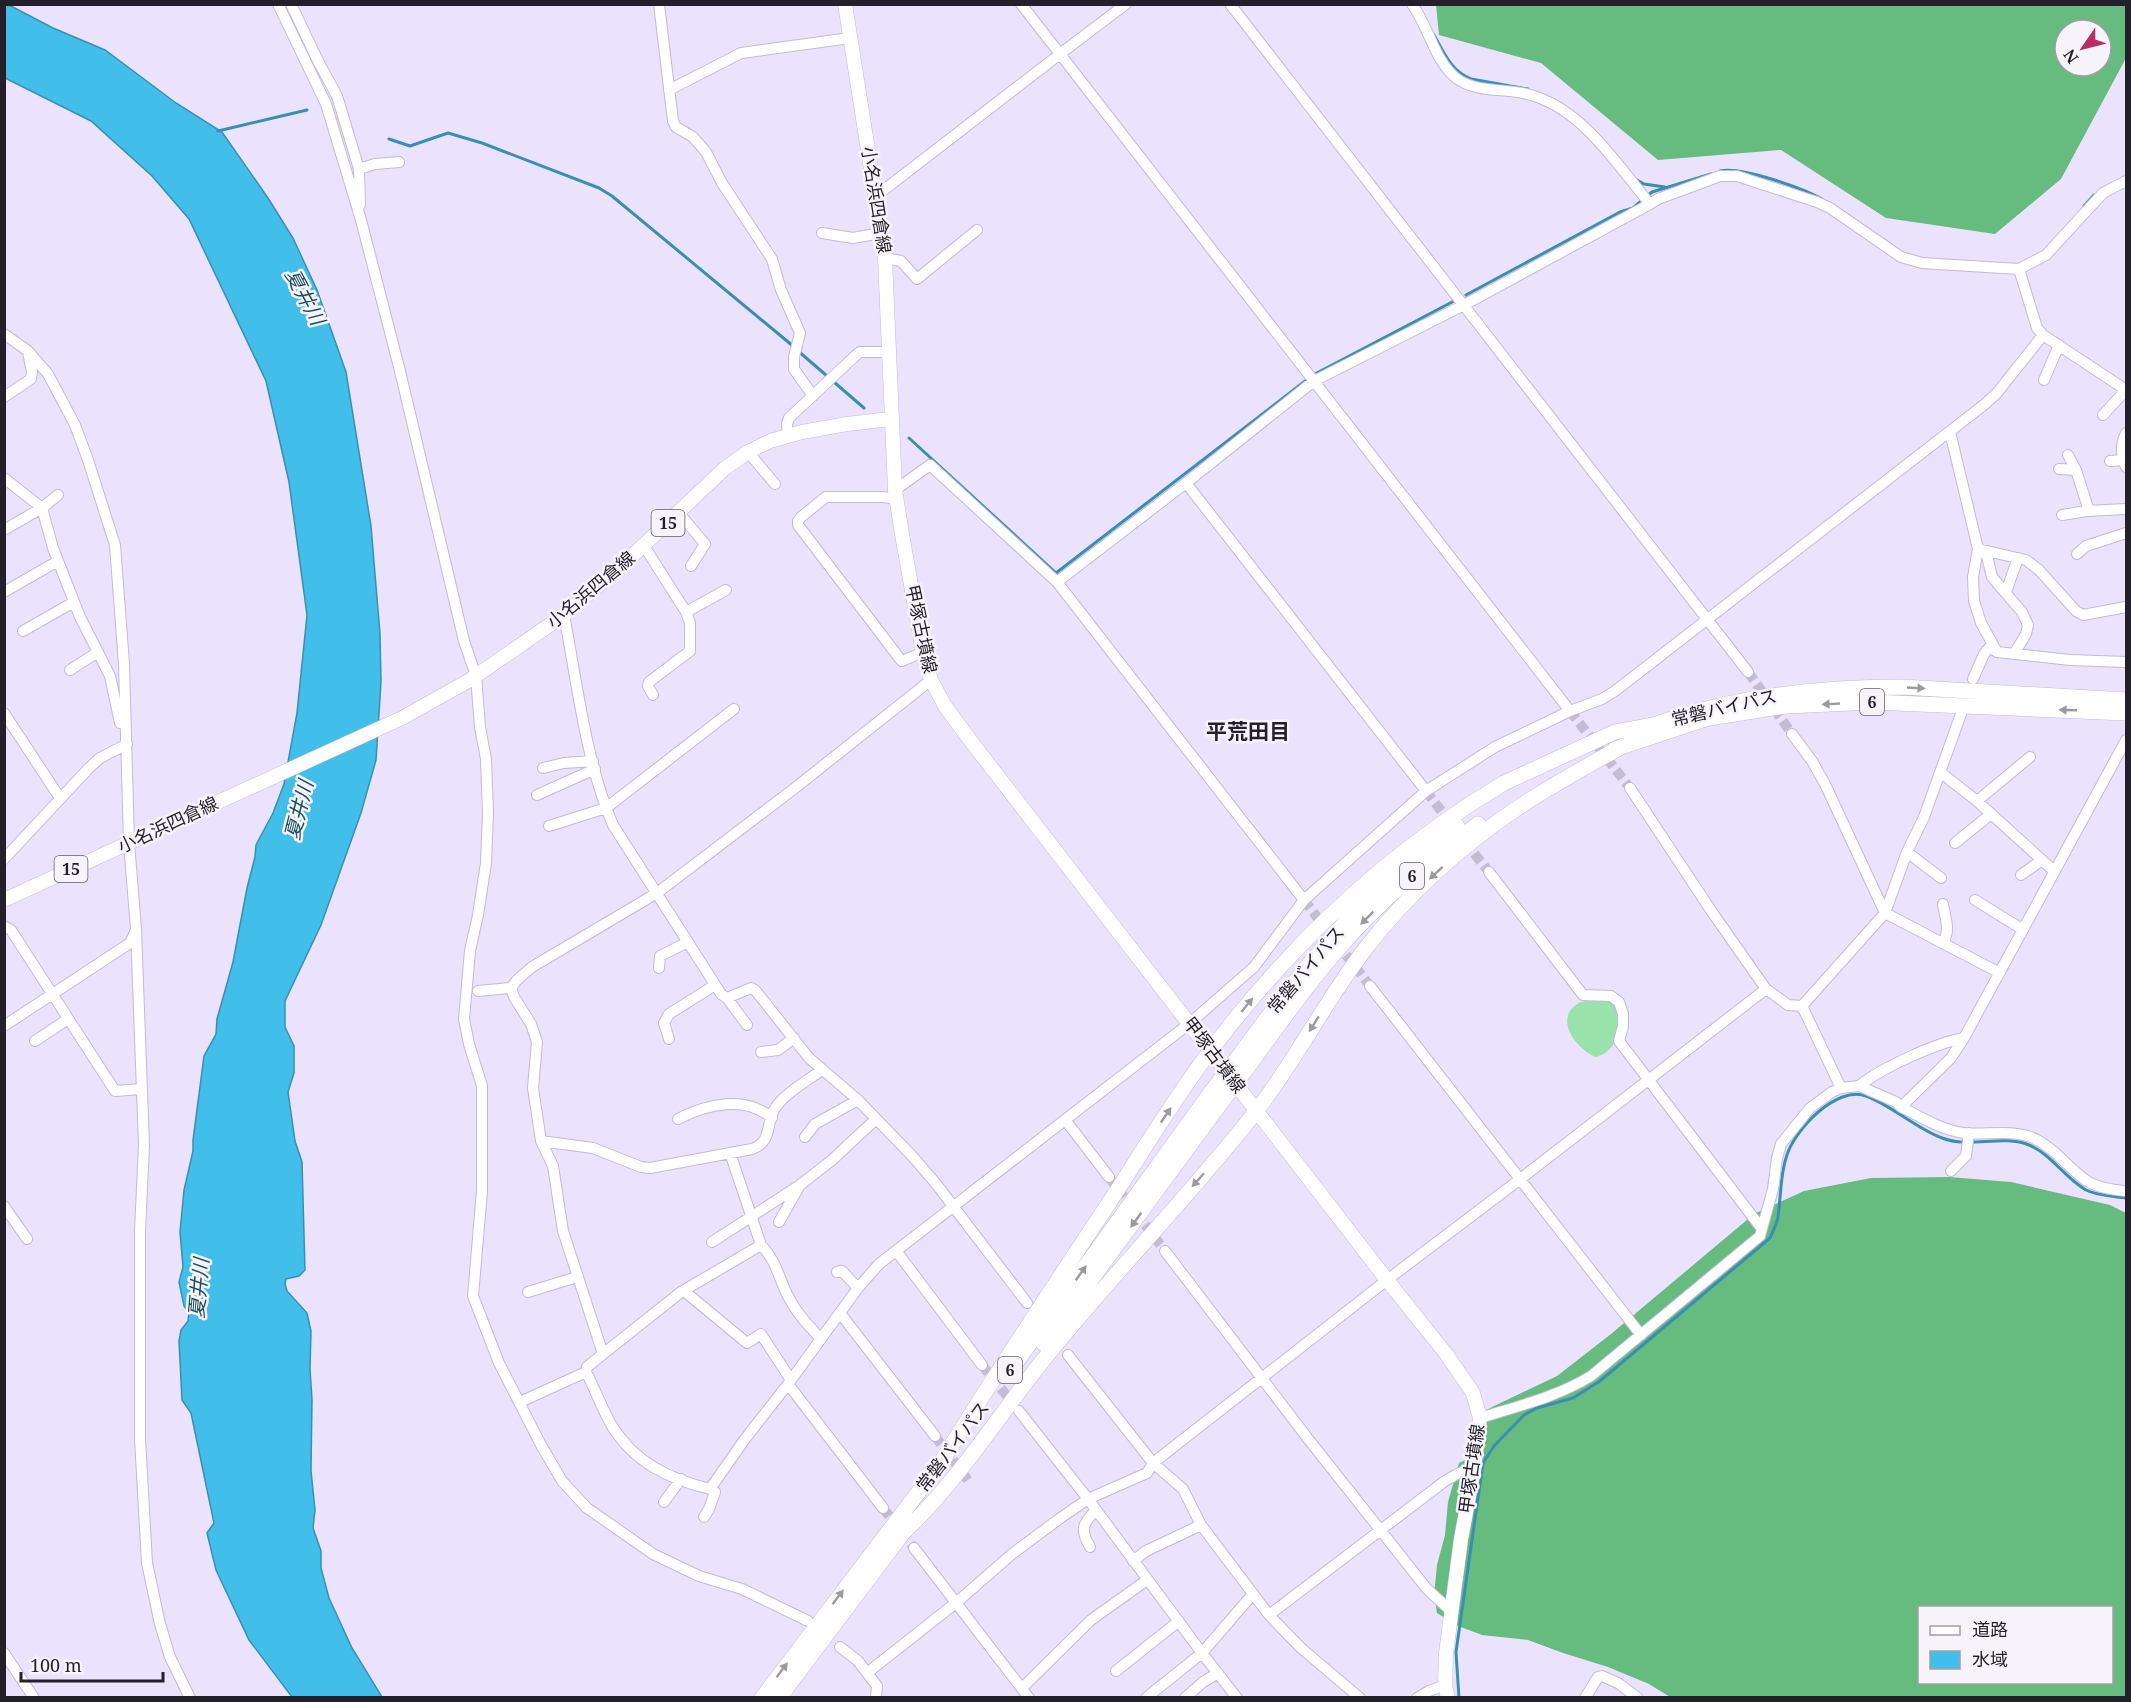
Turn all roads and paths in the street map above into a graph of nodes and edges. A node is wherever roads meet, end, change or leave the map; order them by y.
1 (278, 4) edge
2 (291, 4) edge
3 (659, 4) edge
4 (845, 4) edge
5 (1021, 4) edge
6 (1126, 4) edge
7 (1230, 4) edge
8 (1412, 4) edge
9 (850, 38) junction
10 (1060, 54) junction
11 (669, 90) junction
12 (399, 162) dead end
13 (359, 169) junction
14 (2127, 181) edge
15 (876, 196) junction
16 (1646, 199) junction
17 (361, 220) junction
18 (977, 230) dead end
19 (822, 233) dead end
20 (881, 233) junction
21 (885, 258) junction
22 (2019, 269) junction
23 (1464, 305) junction
24 (4, 334) edge
25 (2043, 335) junction
26 (2059, 345) junction
27 (28, 351) junction
28 (889, 352) junction
29 (1311, 378) junction
30 (2044, 380) dead end
31 (2126, 390) edge
32 (813, 396) junction
33 (4, 398) edge
34 (2103, 415) dead end
35 (890, 419) junction
36 (1950, 432) junction
37 (2127, 433) edge
38 (789, 436) junction
39 (748, 452) junction
40 (2068, 455) dead end
41 (2110, 461) dead end
42 (2125, 464) edge
43 (2059, 469) dead end
44 (2076, 470) junction
45 (1186, 483) junction
46 (775, 484) dead end
47 (7, 485) edge
48 (58, 495) dead end
49 (895, 495) junction
50 (42, 508) junction
51 (2127, 509) edge
52 (2089, 511) junction
53 (679, 513) junction
54 (2062, 515) dead end
55 (4, 530) edge
56 (2127, 533) edge
57 (644, 546) junction
58 (1982, 550) junction
59 (2077, 554) dead end
60 (2018, 558) junction
61 (58, 561) junction
62 (692, 566) dead end
63 (1057, 582) junction
64 (726, 590) dead end
65 (4, 592) edge
66 (2006, 592) junction
67 (74, 602) junction
68 (2127, 607) edge
69 (686, 612) junction
70 (564, 615) junction
71 (1709, 620) junction
72 (23, 631) dead end
73 (98, 652) junction
74 (923, 652) junction
75 (1997, 652) junction
76 (2014, 654) junction
77 (2127, 662) edge
78 (70, 670) dead end
79 (1748, 672) tunnel mouth
80 (473, 678) junction
81 (1973, 679) dead end
82 (931, 680) junction
83 (653, 695) dead end
84 (2127, 700) edge
85 (734, 709) dead end
86 (1570, 711) junction
87 (2127, 713) edge
88 (1961, 714) dead end
89 (6, 718) edge
90 (1652, 725) junction
91 (1792, 734) tunnel mouth
92 (127, 740) junction
93 (2127, 740) edge
94 (1623, 746) junction
95 (2030, 757) dead end
96 (594, 765) junction
97 (543, 768) dead end
98 (1940, 772) junction
99 (1630, 788) tunnel mouth
100 (1426, 791) junction
101 (537, 795) dead end
102 (60, 798) junction
103 (1977, 801) junction
104 (606, 808) junction
105 (1991, 814) junction
106 (549, 826) dead end
107 (133, 841) junction
108 (1955, 843) dead end
109 (1907, 852) junction
110 (4, 859) edge
111 (2042, 860) junction
112 (2054, 871) junction
113 (1489, 872) tunnel mouth
114 (2021, 875) dead end
115 (1941, 878) dead end
116 (657, 893) junction
117 (4, 900) edge
118 (1304, 900) junction
119 (1975, 900) dead end
120 (1943, 904) dead end
121 (1885, 913) junction
122 (4, 926) edge
123 (136, 929) junction
124 (2022, 929) junction
125 (688, 942) junction
126 (1943, 943) junction
127 (659, 968) dead end
128 (1998, 972) junction
129 (715, 984) junction
130 (1370, 986) tunnel mouth
131 (511, 988) junction
132 (1766, 989) junction
133 (478, 991) dead end
134 (52, 994) junction
135 (727, 998) junction
136 (1802, 1006) junction
137 (68, 1019) junction
138 (1190, 1023) junction
139 (747, 1025) dead end
140 (4, 1026) edge
141 (794, 1038) junction
142 (1964, 1038) junction
143 (669, 1039) dead end
144 (35, 1041) dead end
145 (1210, 1051) junction
146 (761, 1052) dead end
147 (1245, 1058) junction
148 (822, 1070) junction
149 (1648, 1079) junction
150 (1859, 1086) junction
151 (1842, 1088) junction
152 (142, 1089) junction
153 (1216, 1098) junction
154 (858, 1100) junction
155 (1901, 1107) junction
156 (1257, 1111) junction
157 (772, 1118) junction
158 (678, 1119) dead end
159 (876, 1119) junction
160 (1066, 1121) junction
161 (805, 1137) dead end
162 (1969, 1139) junction
163 (541, 1141) junction
164 (730, 1153) junction
165 (1951, 1171) dead end
166 (1109, 1177) tunnel mouth
167 (1519, 1180) junction
168 (800, 1185) junction
169 (2127, 1191) edge
170 (4, 1206) edge
171 (954, 1207) junction
172 (753, 1216) junction
173 (779, 1222) dead end
174 (1762, 1229) junction
175 (27, 1239) dead end
176 (712, 1242) dead end
177 (761, 1245) junction
178 (1165, 1251) tunnel mouth
179 (897, 1252) junction
180 (837, 1272) dead end
181 (577, 1277) junction
182 (1387, 1280) junction
183 (858, 1288) junction
184 (684, 1291) junction
185 (528, 1292) dead end
186 (1027, 1304) dead end
187 (840, 1313) junction
188 (1641, 1335) junction
189 (821, 1339) junction
190 (603, 1354) junction
191 (1068, 1355) dead end
192 (982, 1365) tunnel mouth
193 (586, 1372) junction
194 (1263, 1377) junction
195 (789, 1382) junction
196 (520, 1402) junction
197 (1019, 1411) tunnel mouth
198 (1480, 1418) junction
199 (935, 1436) tunnel mouth
200 (1153, 1463) junction
201 (940, 1464) junction
202 (1474, 1469) junction
203 (681, 1479) junction
204 (715, 1492) dead end
205 (1088, 1499) junction
206 (664, 1502) dead end
207 (883, 1508) tunnel mouth
208 (1096, 1510) junction
209 (704, 1517) dead end
210 (1201, 1525) junction
211 (1381, 1530) junction
212 (904, 1532) junction
213 (1090, 1547) dead end
214 (914, 1548) tunnel mouth
215 (1133, 1561) junction
216 (1148, 1580) junction
217 (1252, 1595) junction
218 (957, 1602) junction
219 (1451, 1611) junction
220 (1269, 1615) junction
221 (808, 1621) dead end
222 (1179, 1621) junction
223 (809, 1647) junction
224 (840, 1647) dead end
225 (4, 1653) edge
226 (1202, 1653) junction
227 (1116, 1671) dead end
228 (867, 1673) junction
229 (1218, 1673) junction
230 (1022, 1688) junction
231 (1447, 1691) edge
232 (34, 1698) edge
233 (190, 1698) edge
234 (762, 1698) edge
235 (779, 1698) edge
236 (876, 1698) edge
237 (1029, 1698) edge
238 (1146, 1698) edge
239 (1185, 1698) edge
240 (1237, 1698) edge
241 (1360, 1698) edge
242 (1418, 1698) edge
243 (1585, 1698) edge
244 (1638, 1698) edge

1 - 17 street
2 - 13 street
3 - 11 street
4 - 9 main road, 小名浜四倉線
5 - 10 street
6 - 10 street
7 - 23 street
8 - 16 street
9 - 11 street
9 - 15 main road, 小名浜四倉線
10 - 15 street
10 - 29 street
11 - 32 street
12 - 13 street
13 - 17 street
14 - 22 street
15 - 20 main road, 小名浜四倉線
16 - 22 street
16 - 23 street
17 - 80 street
18 - 21 street
19 - 20 street
20 - 21 main road, 小名浜四倉線
21 - 28 main road, 小名浜四倉線
22 - 25 street
23 - 29 street
23 - 71 street
24 - 27 street
25 - 26 street
25 - 36 street
26 - 30 street
26 - 31 street
27 - 33 street
27 - 92 street
28 - 32 street
28 - 35 main road, 小名浜四倉線
29 - 45 street
29 - 86 street
31 - 34 street
32 - 38 street
35 - 38 main road, 小名浜四倉線 / 15
35 - 49 main road, 甲塚古墳線
36 - 58 street
36 - 71 street
37 - 42 street
38 - 39 main road, 小名浜四倉線 / 15
39 - 46 street
39 - 53 main road, 小名浜四倉線 / 15
40 - 44 street
41 - 42 street
43 - 44 street
44 - 52 street
45 - 63 street
45 - 100 street
47 - 50 street
48 - 50 street
49 - 63 street
49 - 74 main road, 甲塚古墳線
49 - 74 street
50 - 55 street
50 - 61 street
51 - 52 street
52 - 54 street
53 - 57 main road, 小名浜四倉線 / 15
53 - 62 street
56 - 59 street
57 - 69 street
57 - 70 main road, 小名浜四倉線 / 15
58 - 60 street
58 - 66 street
58 - 75 street
60 - 66 street
60 - 68 street
61 - 65 street
61 - 67 street
63 - 118 street
64 - 69 street
66 - 76 street
67 - 72 street
67 - 73 street
69 - 83 street
70 - 80 main road, 小名浜四倉線 / 15
70 - 96 street
71 - 79 street
71 - 86 street
73 - 78 street
73 - 92 street
74 - 82 main road, 甲塚古墳線
75 - 76 street
75 - 81 street
76 - 77 street
80 - 107 main road, 小名浜四倉線 / 15
80 - 196 street
82 - 116 street
82 - 138 main road, 甲塚古墳線
90 -> 84 highway, 常磐バイパス / 6
85 - 104 street
86 - 100 street
87 -> 94 highway, 常磐バイパス / 6
88 - 98 street
89 - 102 street
145 -> 90 highway
90 - 147 highway, 常磐バイパス / 6
91 - 121 street
92 - 102 street
92 - 107 street
93 - 112 street
94 -> 147 highway, 常磐バイパス / 6
94 -> 156 highway
95 - 103 street
96 - 97 street
96 - 101 street
96 - 104 street
98 - 103 street
98 - 109 street
99 - 132 street
100 - 118 street
102 - 110 street
103 - 105 street
104 - 106 street
104 - 116 street
105 - 108 street
105 - 111 street
107 - 117 main road, 小名浜四倉線 / 15
107 - 123 street
109 - 115 street
109 - 121 street
111 - 112 street
111 - 114 street
112 - 124 street
113 - 149 street
116 - 125 street
116 - 131 street
118 - 138 street
119 - 124 street
120 - 126 street
121 - 126 street
121 - 136 street
122 - 134 street
123 - 134 street
123 - 152 street
124 - 128 street
125 - 127 street
125 - 129 street
126 - 128 street
128 - 142 street
129 - 135 street
129 - 143 street
130 - 167 street
131 - 133 street
131 - 163 street
132 - 136 street
132 - 149 street
134 - 137 street
134 - 140 street
135 - 139 street
135 - 141 street
136 - 151 street
137 - 144 street
137 - 152 street
138 - 145 main road, 甲塚古墳線
138 - 160 street
141 - 146 street
141 - 148 street
142 - 150 street
142 - 155 street
145 - 156 main road, 甲塚古墳線
201 -> 145 highway
147 - 153 highway, 常磐バイパス / 6, bridge
148 - 154 street
148 - 157 street
149 - 167 street
149 - 174 street
150 - 151 street
150 - 155 street
151 - 174 street
152 - 233 street
201 -> 153 highway, 常磐バイパス / 6
153 -> 212 highway, 常磐バイパス / 6
154 - 159 street
154 - 161 street
155 - 162 street
156 - 182 main road, 甲塚古墳線
156 -> 212 highway
157 - 158 street
157 - 164 street
159 - 168 street
159 - 171 street
160 - 166 street
160 - 171 street
162 - 165 street
162 - 169 street
163 - 164 street
163 - 181 street
164 - 172 street
167 - 182 street
167 - 188 street
168 - 172 street
168 - 173 street
170 - 175 street
171 - 179 street
171 - 186 street
172 - 176 street
172 - 177 street
174 - 188 street
177 - 184 street
177 - 189 street
178 - 194 street
179 - 183 street
179 - 192 street
180 - 183 street
181 - 185 street
181 - 190 street
182 - 194 street
182 - 198 main road, 甲塚古墳線
183 - 187 street
184 - 190 street
184 - 195 street
187 - 189 street
187 - 199 street
188 - 198 street
189 - 195 street
190 - 193 street
191 - 200 street
193 - 196 street
193 - 203 street
194 - 200 street
194 - 211 street
195 - 203 street
195 - 207 street
196 - 221 street
197 - 205 street
198 - 202 main road, 甲塚古墳線
200 - 205 street
200 - 210 street
223 -> 201 highway, 常磐バイパス / 6
202 - 211 street
202 - 219 main road, 甲塚古墳線
203 - 206 street
204 - 209 street
205 - 208 street
205 - 218 street
208 - 213 street
208 - 215 street
210 - 215 street
210 - 217 street
211 - 219 street
211 - 220 street
212 - 223 highway, 常磐バイパス / 6
214 - 218 street
215 - 216 street
216 - 222 street
216 - 230 street
217 - 220 street
217 - 226 street
218 - 228 street
218 - 230 street
219 - 231 main road, 甲塚古墳線
220 - 241 street
222 - 226 street
222 - 227 street
234 -> 223 highway, 常磐バイパス / 6
223 - 235 highway, 常磐バイパス / 6
224 - 228 street
225 - 232 street
226 - 229 street
226 - 238 street
228 - 236 street
229 - 239 street
229 - 240 street
230 - 237 street
231 - 242 street
243 - 244 street

